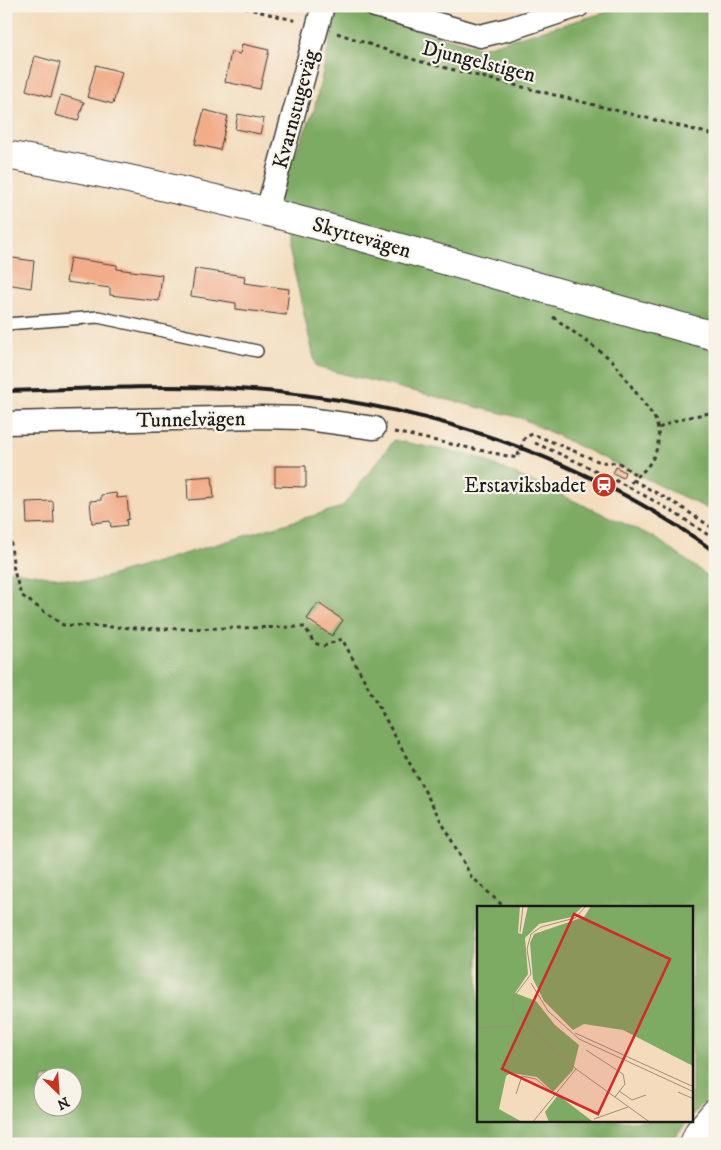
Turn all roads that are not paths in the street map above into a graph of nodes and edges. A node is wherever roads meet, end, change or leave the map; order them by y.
1 (375, 6) edge
2 (578, 6) edge
3 (320, 16) edge
4 (6, 155) edge
5 (267, 211) junction
6 (6, 324) edge
7 (715, 336) edge
8 (257, 351) dead end
9 (6, 423) edge
10 (374, 428) road end
11 (715, 1113) edge
12 (694, 1144) edge

1 - 2 street
3 - 5 street, Kvarnstugeväg
4 - 5 street, Skyttevägen
5 - 7 street, Skyttevägen
6 - 8 lane
9 - 10 street, Tunnelvägen
11 - 12 street

